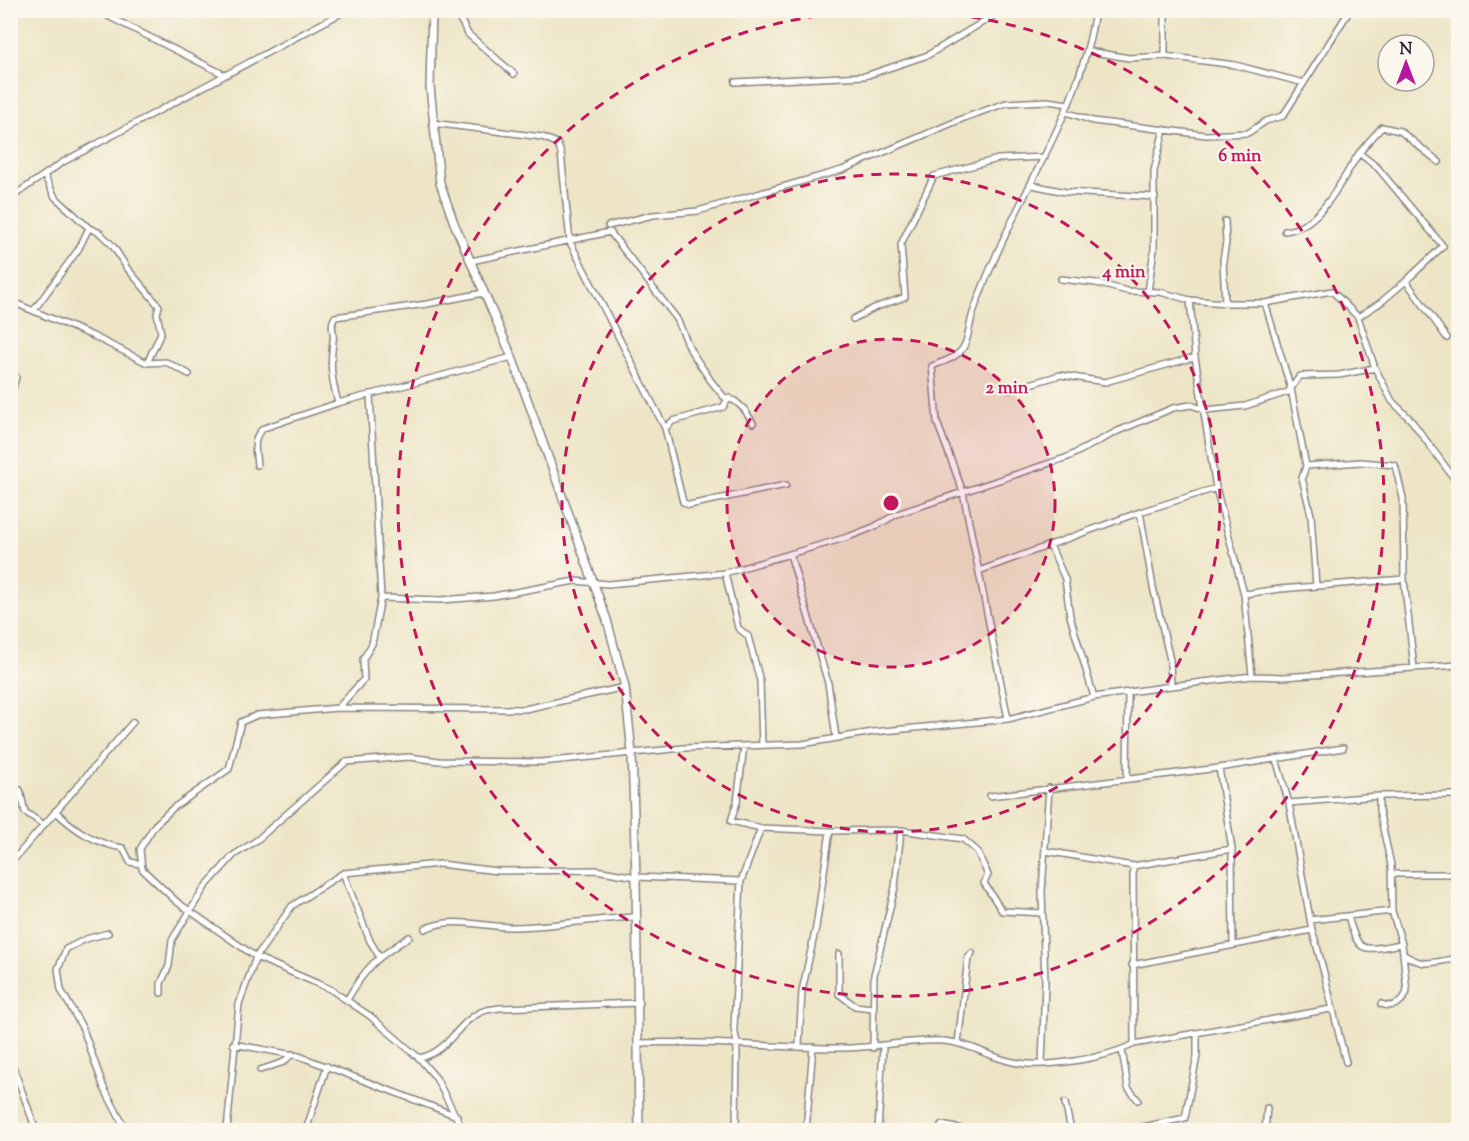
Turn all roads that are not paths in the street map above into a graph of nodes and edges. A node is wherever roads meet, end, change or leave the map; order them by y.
1 (96, 10) edge
2 (347, 10) edge
3 (432, 10) edge
4 (455, 10) edge
5 (1003, 10) edge
6 (1095, 10) edge
7 (1164, 10) edge
8 (1350, 10) edge
9 (1088, 51) junction
10 (1165, 56) junction
11 (514, 74) dead end
12 (225, 75) junction
13 (735, 82) dead end
14 (1304, 83) junction
15 (1069, 104) junction
16 (1066, 112) junction
17 (432, 123) junction
18 (1164, 129) junction
19 (1359, 153) junction
20 (1045, 157) junction
21 (1439, 162) dead end
22 (44, 175) junction
23 (1032, 185) junction
24 (1155, 197) junction
25 (10, 201) edge
26 (1226, 221) dead end
27 (608, 226) dead end
28 (89, 228) junction
29 (1285, 231) dead end
30 (570, 242) junction
31 (471, 261) junction
32 (1061, 279) dead end
33 (1407, 281) junction
34 (483, 292) junction
35 (1148, 292) junction
36 (1190, 300) junction
37 (10, 301) edge
38 (1225, 303) junction
39 (1265, 303) junction
40 (34, 310) junction
41 (1358, 316) junction
42 (853, 319) dead end
43 (1447, 338) dead end
44 (512, 357) junction
45 (1195, 357) junction
46 (147, 363) junction
47 (1375, 368) junction
48 (10, 369) edge
49 (189, 374) dead end
50 (1291, 389) junction
51 (1010, 390) dead end
52 (370, 394) junction
53 (10, 399) edge
54 (726, 399) junction
55 (338, 403) junction
56 (1206, 410) junction
57 (753, 423) dead end
58 (665, 428) junction
59 (257, 465) dead end
60 (1306, 466) junction
61 (1458, 481) edge
62 (786, 485) dead end
63 (1216, 488) junction
64 (963, 492) junction
65 (1140, 512) junction
66 (1050, 545) junction
67 (790, 554) junction
68 (979, 571) junction
69 (724, 573) junction
70 (1404, 579) junction
71 (592, 582) junction
72 (1316, 586) junction
73 (1244, 594) junction
74 (381, 598) junction
75 (1458, 665) edge
76 (1414, 668) junction
77 (1252, 676) junction
78 (1171, 686) junction
79 (625, 687) junction
80 (1128, 693) junction
81 (1094, 697) junction
82 (338, 708) junction
83 (1008, 719) junction
84 (133, 722) dead end
85 (836, 737) junction
86 (762, 745) junction
87 (744, 746) junction
88 (1343, 748) dead end
89 (632, 753) junction
90 (1276, 759) junction
91 (1219, 768) junction
92 (1127, 777) junction
93 (10, 788) edge
94 (1048, 788) junction
95 (1458, 795) edge
96 (990, 796) dead end
97 (1379, 796) junction
98 (1289, 803) junction
99 (55, 811) junction
100 (41, 823) dead end
101 (761, 828) junction
102 (901, 830) junction
103 (830, 831) junction
104 (1232, 849) junction
105 (1046, 850) junction
106 (10, 864) edge
107 (140, 864) junction
108 (1133, 866) junction
109 (343, 873) junction
110 (1391, 874) junction
111 (1458, 874) edge
112 (636, 877) junction
113 (741, 881) junction
114 (1392, 911) junction
115 (191, 912) junction
116 (1043, 913) junction
117 (635, 916) junction
118 (1348, 916) junction
119 (1310, 920) junction
120 (425, 929) dead end
121 (1312, 930) junction
122 (108, 933) dead end
123 (409, 938) dead end
124 (1233, 944) junction
125 (1401, 944) junction
126 (972, 953) dead end
127 (839, 954) dead end
128 (1403, 954) junction
129 (379, 956) junction
130 (256, 957) junction
131 (1458, 958) edge
132 (1132, 965) junction
133 (161, 993) dead end
134 (347, 1000) junction
135 (638, 1003) junction
136 (1382, 1004) dead end
137 (873, 1008) junction
138 (1331, 1010) junction
139 (1197, 1033) junction
140 (638, 1043) junction
141 (738, 1043) junction
142 (958, 1043) junction
143 (233, 1044) junction
144 (1134, 1044) junction
145 (799, 1045) junction
146 (813, 1047) junction
147 (883, 1047) junction
148 (873, 1048) junction
149 (1122, 1050) junction
150 (292, 1054) junction
151 (10, 1058) edge
152 (419, 1058) junction
153 (1346, 1062) dead end
154 (1042, 1064) junction
155 (327, 1066) junction
156 (13, 1069) edge
157 (260, 1070) dead end
158 (1138, 1100) dead end
159 (1065, 1103) dead end
160 (1267, 1108) dead end
161 (457, 1116) junction
162 (1176, 1122) junction
163 (941, 1125) dead end
164 (36, 1131) edge
165 (126, 1131) edge
166 (227, 1131) edge
167 (306, 1131) edge
168 (463, 1131) edge
169 (639, 1131) edge
170 (736, 1131) edge
171 (806, 1131) edge
172 (878, 1131) edge
173 (967, 1131) edge
174 (1071, 1131) edge
175 (1129, 1131) edge
176 (1176, 1131) edge
177 (1265, 1131) edge

1 - 12 street
2 - 12 street
3 - 17 street
4 - 11 street
5 - 13 street
6 - 9 street
7 - 10 street
8 - 14 street
9 - 10 street
9 - 15 street
10 - 14 street
12 - 22 street
14 - 18 street
15 - 16 street
15 - 27 street
16 - 18 street
16 - 20 street
17 - 30 street
17 - 31 street
18 - 24 street
19 - 21 street
19 - 29 street
19 - 33 street
20 - 23 street
20 - 42 street
22 - 25 street
22 - 28 street
23 - 24 street
23 - 64 street
24 - 35 street
26 - 38 street
28 - 40 street
28 - 46 street
30 - 31 street
30 - 54 street
30 - 58 street
31 - 34 street
32 - 35 street
33 - 41 street
33 - 43 street
34 - 44 street
34 - 55 street
35 - 36 street
36 - 38 street
36 - 45 street
37 - 40 street
38 - 39 street
39 - 41 street
39 - 50 street
40 - 46 street
41 - 47 street
44 - 52 street
44 - 71 street
45 - 51 street
45 - 56 street
46 - 49 street
47 - 50 street
47 - 61 street
48 - 53 street
50 - 56 street
50 - 60 street
52 - 55 street
52 - 74 street
54 - 57 street
54 - 58 street
55 - 59 street
56 - 63 street
56 - 64 street
58 - 62 street
60 - 70 street
60 - 72 street
63 - 65 street
63 - 73 street
64 - 67 street
64 - 68 street
65 - 66 street
65 - 78 street
66 - 68 street
66 - 81 street
67 - 69 street
67 - 85 street
68 - 83 street
69 - 71 street
69 - 86 street
70 - 72 street
70 - 76 street
71 - 74 street
71 - 79 street
72 - 73 street
73 - 77 street
74 - 82 street
75 - 76 street
76 - 77 street
77 - 78 street
78 - 80 street
79 - 82 street
79 - 89 street
80 - 81 street
80 - 92 street
81 - 83 street
82 - 107 street
83 - 85 street
84 - 99 street
85 - 86 street
86 - 87 street
87 - 89 street
87 - 101 street
88 - 90 street
89 - 112 street
89 - 115 street
90 - 91 street
90 - 98 street
91 - 92 street
91 - 104 street
92 - 94 street
93 - 100 street
94 - 96 street
94 - 105 street
95 - 97 street
97 - 98 street
97 - 110 street
98 - 119 street
99 - 106 street
99 - 107 street
101 - 103 street
101 - 113 street
102 - 103 street
102 - 116 street
102 - 137 street
103 - 145 street
104 - 108 street
104 - 124 street
105 - 108 street
105 - 116 street
107 - 115 street
108 - 132 street
109 - 112 street
109 - 129 street
109 - 130 street
110 - 111 street
110 - 114 street
112 - 113 street
112 - 117 street
113 - 141 street
114 - 118 street
114 - 125 street
115 - 130 street
115 - 133 street
116 - 154 street
117 - 120 street
117 - 135 street
118 - 119 street
118 - 125 street
119 - 121 street
121 - 124 street
121 - 138 street
122 - 165 street
123 - 129 street
124 - 132 street
125 - 128 street
126 - 142 street
127 - 137 street
128 - 131 street
128 - 136 street
129 - 134 street
130 - 134 street
130 - 143 street
132 - 144 street
134 - 152 street
135 - 140 street
135 - 152 street
137 - 148 street
138 - 139 street
138 - 153 street
139 - 144 street
139 - 162 street
140 - 141 street
140 - 169 street
141 - 145 street
141 - 170 street
142 - 147 street
142 - 154 street
143 - 150 street
143 - 166 street
144 - 149 street
145 - 146 street
146 - 148 street
146 - 171 street
147 - 148 street
147 - 172 street
149 - 154 street
149 - 158 street
150 - 155 street
150 - 157 street
151 - 156 street
152 - 161 street
155 - 161 street
155 - 167 street
156 - 164 street
159 - 174 street
160 - 177 street
161 - 168 street
162 - 175 street
162 - 176 street
163 - 173 street

